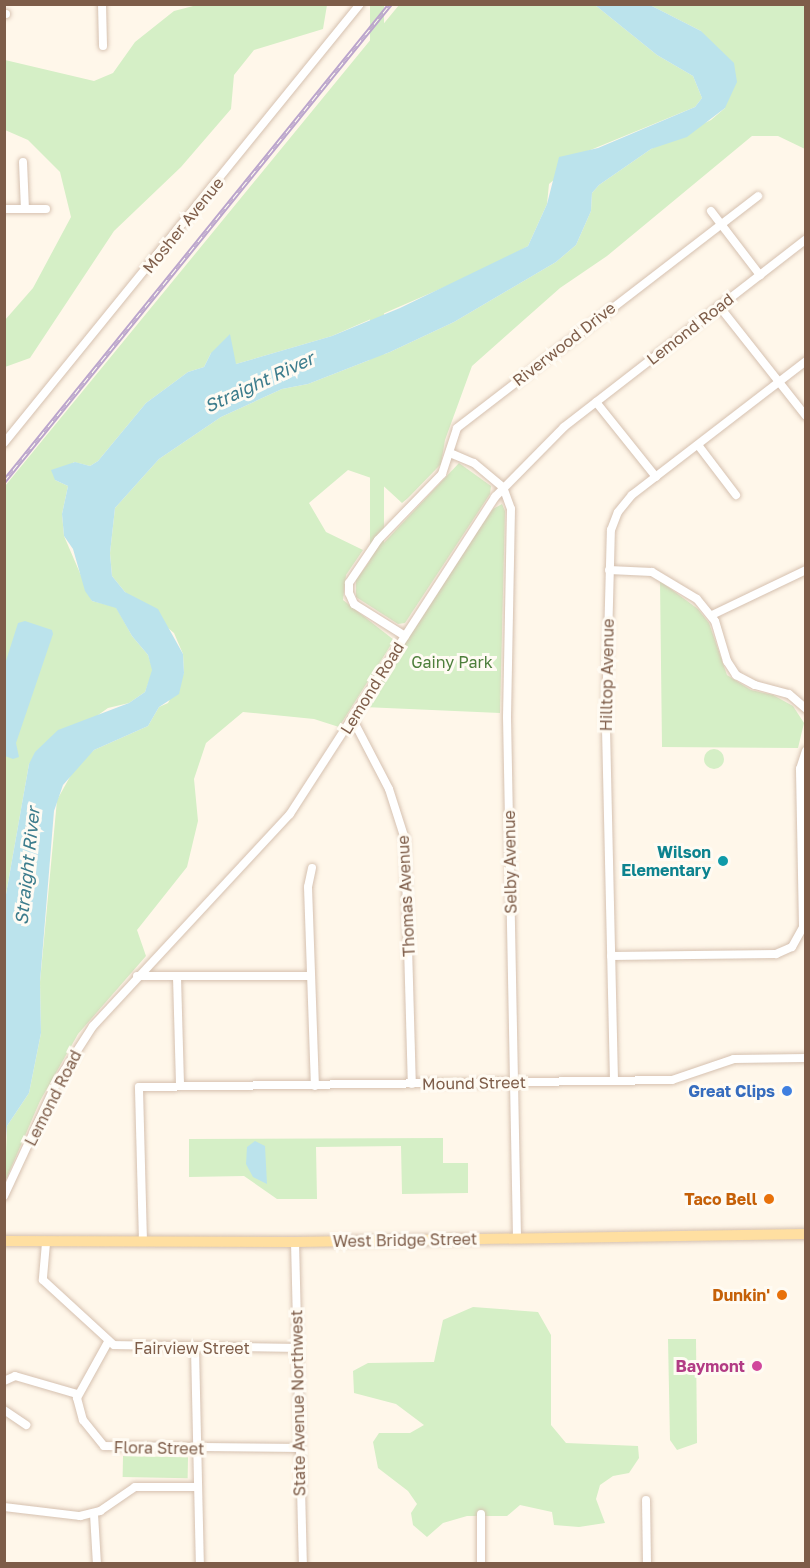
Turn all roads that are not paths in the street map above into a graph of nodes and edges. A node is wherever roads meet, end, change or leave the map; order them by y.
1 (102, 4) edge
2 (360, 4) edge
3 (103, 46) dead end
4 (23, 162) dead end
5 (758, 196) dead end
6 (4, 209) edge
7 (25, 209) junction
8 (46, 209) dead end
9 (711, 212) dead end
10 (720, 223) junction
11 (806, 239) edge
12 (760, 275) junction
13 (719, 306) junction
14 (806, 361) edge
15 (779, 382) junction
16 (596, 402) junction
17 (806, 416) edge
18 (4, 443) edge
19 (698, 445) junction
20 (450, 453) junction
21 (656, 477) junction
22 (503, 487) junction
23 (736, 495) dead end
24 (609, 570) junction
25 (806, 570) edge
26 (712, 615) junction
27 (405, 636) junction
28 (806, 709) edge
29 (352, 718) junction
30 (806, 751) edge
31 (312, 868) dead end
32 (611, 956) junction
33 (137, 976) junction
34 (311, 976) junction
35 (177, 977) junction
36 (806, 1058) edge
37 (614, 1081) junction
38 (514, 1083) junction
39 (412, 1084) junction
40 (180, 1086) junction
41 (315, 1086) junction
42 (4, 1196) edge
43 (806, 1234) edge
44 (518, 1238) junction
45 (4, 1241) edge
46 (143, 1242) junction
47 (295, 1242) junction
48 (46, 1243) junction
49 (108, 1342) junction
50 (296, 1348) junction
51 (195, 1349) junction
52 (4, 1381) edge
53 (77, 1394) junction
54 (4, 1410) edge
55 (26, 1425) dead end
56 (299, 1448) junction
57 (198, 1449) junction
58 (197, 1487) junction
59 (645, 1500) dead end
60 (4, 1507) edge
61 (94, 1514) junction
62 (481, 1514) dead end
63 (97, 1563) edge
64 (200, 1563) edge
65 (303, 1563) edge
66 (481, 1563) edge
67 (646, 1563) edge

1 - 3 street
2 - 18 street, Mosher Avenue
4 - 7 street
5 - 10 street, Riverwood Drive
6 - 7 street
7 - 8 street
9 - 10 street
10 - 12 street
10 - 20 street, Riverwood Drive
11 - 12 street, Lemond Road
12 - 13 street, Lemond Road
13 - 15 street
13 - 16 street, Lemond Road
14 - 15 street, Hilltop Avenue
15 - 17 street
15 - 19 street, Hilltop Avenue
16 - 21 street
16 - 22 street, Lemond Road
19 - 21 street, Hilltop Avenue
19 - 23 street
20 - 22 street
20 - 27 street, Riverwood Drive
21 - 24 street, Hilltop Avenue
22 - 27 street, Lemond Road
22 - 38 street, Selby Avenue
24 - 26 street
24 - 32 street, Hilltop Avenue
25 - 26 street
26 - 28 street
27 - 29 street, Lemond Road
29 - 33 street, Lemond Road
29 - 39 street, Thomas Avenue
30 - 32 street
31 - 34 street
32 - 37 street, Hilltop Avenue
33 - 35 street
33 - 42 street, Lemond Road
34 - 35 street
34 - 41 street
35 - 40 street
36 - 37 street, Mound Street
37 - 38 street, Mound Street
38 - 39 street, Mound Street
38 - 44 street, Selby Avenue
39 - 41 street, Mound Street
40 - 41 street, Mound Street
40 - 46 street, Mound Street
43 - 44 main road, West Bridge Street
44 - 47 main road, West Bridge Street
45 - 48 main road, West Bridge Street
46 - 47 main road, West Bridge Street
46 - 48 main road, West Bridge Street
47 - 50 street, State Avenue Northwest
48 - 49 street
49 - 51 street, Fairview Street
49 - 53 street
50 - 51 street, Fairview Street
50 - 56 street, State Avenue Northwest
51 - 57 street
52 - 53 street
53 - 57 street, Flora Street
54 - 55 street
56 - 57 street, Flora Street
56 - 65 street, State Avenue Northwest
57 - 58 street
58 - 61 street
58 - 64 street
59 - 67 street
60 - 61 street
61 - 63 street
62 - 66 street

